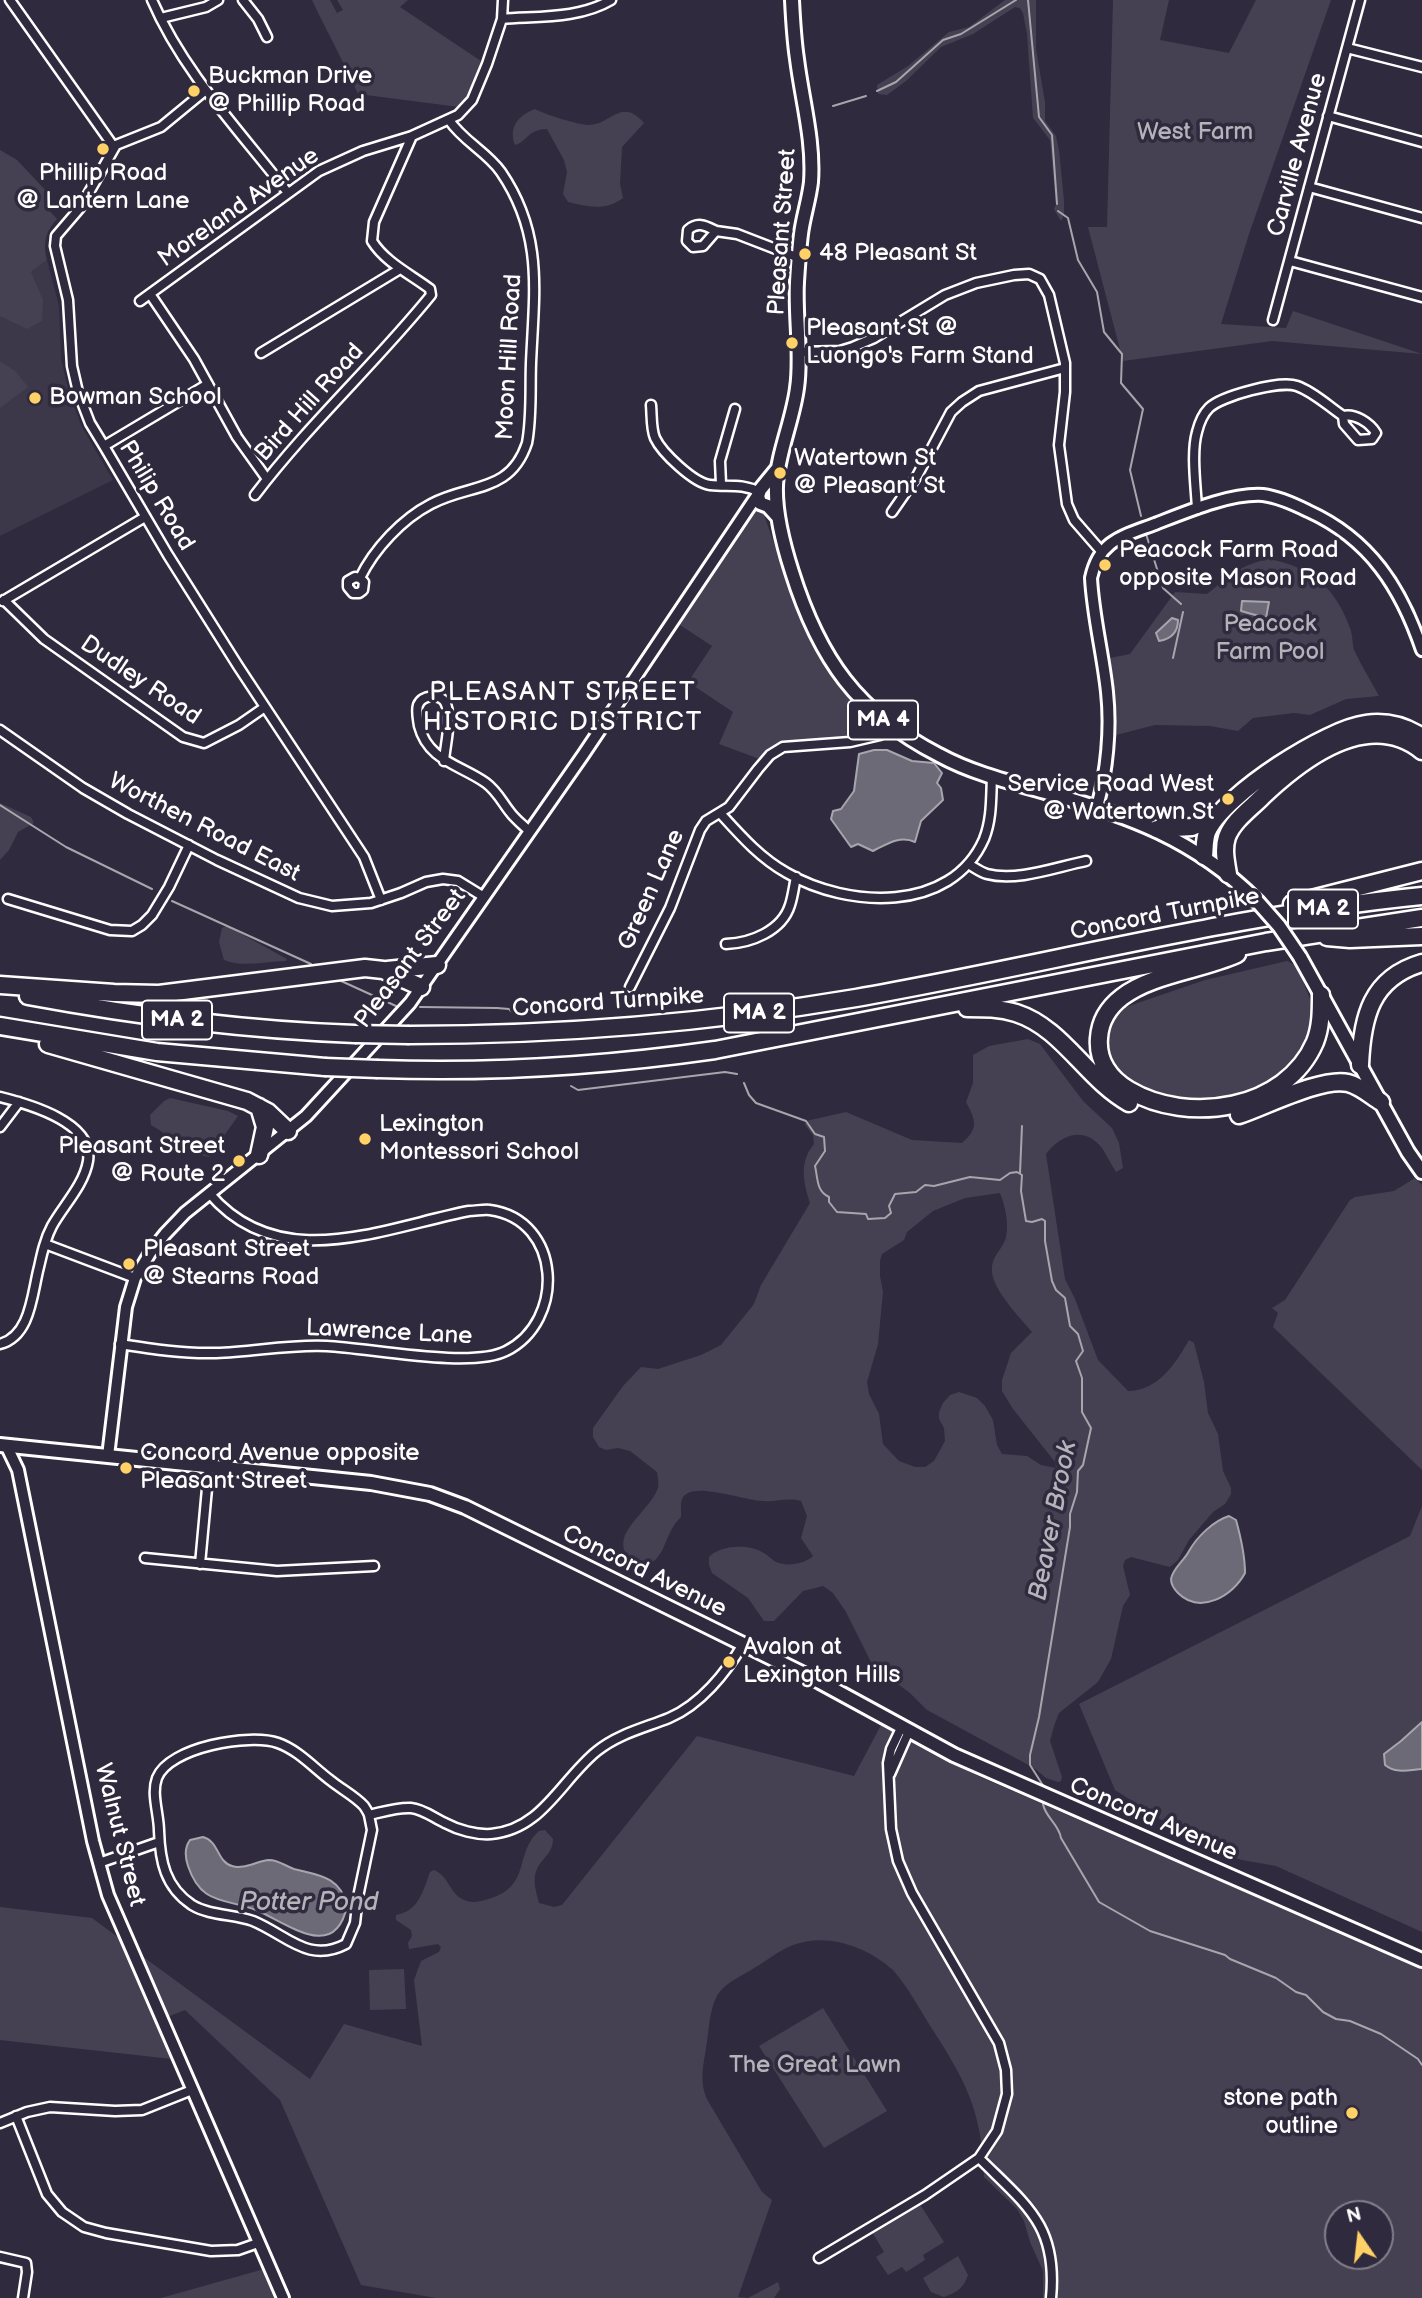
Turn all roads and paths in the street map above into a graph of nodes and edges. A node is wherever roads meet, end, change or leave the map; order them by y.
1 (9, 0) edge
2 (152, 0) edge
3 (218, 0) edge
4 (243, 0) edge
5 (503, 0) edge
6 (611, 0) edge
7 (792, 0) edge
8 (1360, 0) edge
9 (160, 18) junction
10 (502, 19) junction
11 (267, 37) dead end
12 (1347, 48) junction
13 (1422, 67) edge
14 (206, 90) junction
15 (1328, 116) junction
16 (449, 120) junction
17 (412, 136) junction
18 (1422, 142) edge
19 (114, 147) junction
20 (1309, 187) junction
21 (288, 192) junction
22 (1422, 218) edge
23 (716, 232) dead end
24 (799, 258) junction
25 (1290, 261) junction
26 (400, 269) junction
27 (150, 294) junction
28 (1422, 297) edge
29 (140, 301) dead end
30 (1273, 320) dead end
31 (797, 352) junction
32 (261, 353) dead end
33 (1065, 368) junction
34 (208, 384) junction
35 (651, 405) dead end
36 (734, 409) dead end
37 (1343, 416) dead end
38 (104, 446) junction
39 (267, 479) junction
40 (721, 484) junction
41 (254, 495) dead end
42 (764, 497) junction
43 (1197, 509) junction
44 (892, 512) dead end
45 (145, 517) junction
46 (1101, 551) junction
47 (360, 578) dead end
48 (2, 601) edge
49 (1422, 650) edge
50 (265, 707) junction
51 (893, 727) junction
52 (0, 730) edge
53 (1422, 737) edge
54 (1422, 751) edge
55 (444, 761) junction
56 (992, 777) junction
57 (1097, 807) junction
58 (720, 813) junction
59 (1219, 815) junction
60 (1157, 829) junction
61 (529, 831) junction
62 (189, 845) junction
63 (1204, 856) junction
64 (1422, 860) edge
65 (1086, 861) dead end
66 (968, 864) junction
67 (1422, 871) edge
68 (1228, 874) junction
69 (1405, 876) junction
70 (796, 877) junction
71 (1422, 896) edge
72 (484, 897) junction
73 (8, 899) dead end
74 (381, 900) junction
75 (1422, 918) edge
76 (1226, 926) junction
77 (1300, 935) junction
78 (1422, 936) edge
79 (1266, 942) junction
80 (726, 944) dead end
81 (1422, 963) edge
82 (437, 965) junction
83 (381, 970) junction
84 (0, 985) edge
85 (629, 986) dead end
86 (421, 987) junction
87 (0, 990) edge
88 (1321, 995) junction
89 (930, 1008) junction
90 (0, 1026) edge
91 (1360, 1065) junction
92 (0, 1097) edge
93 (19, 1102) junction
94 (1381, 1102) junction
95 (259, 1107) junction
96 (0, 1127) edge
97 (288, 1131) junction
98 (258, 1155) junction
99 (1422, 1172) edge
100 (209, 1193) junction
101 (45, 1244) junction
102 (135, 1278) junction
103 (0, 1344) edge
104 (120, 1344) junction
105 (3, 1445) edge
106 (25, 1447) junction
107 (108, 1456) junction
108 (209, 1467) junction
109 (18, 1470) junction
110 (145, 1558) dead end
111 (200, 1564) junction
112 (374, 1566) dead end
113 (743, 1644) junction
114 (905, 1728) junction
115 (369, 1815) junction
116 (159, 1842) junction
117 (99, 1863) junction
118 (1422, 1960) edge
119 (192, 2090) junction
120 (16, 2116) junction
121 (0, 2123) edge
122 (979, 2158) junction
123 (258, 2243) junction
124 (0, 2257) edge
125 (819, 2258) dead end
126 (23, 2298) edge
127 (283, 2298) edge
128 (1051, 2298) edge

1 - 19 street
2 - 9 street
3 - 9 street
4 - 11 street
5 - 10 street, Moreland Avenue
6 - 10 street
7 - 24 main road, Pleasant Street
8 - 12 street, Carville Avenue
9 - 14 street
10 - 16 street, Moreland Avenue
12 - 13 street
12 - 15 street, Carville Avenue
14 - 19 street
14 - 21 street
15 - 18 street
15 - 20 street, Carville Avenue
16 - 17 street, Moreland Avenue
16 - 47 street, Moon Hill Road
17 - 21 street, Moreland Avenue
17 - 26 street
19 - 38 street, Philip Road
20 - 22 street
20 - 25 street, Carville Avenue
21 - 27 street, Moreland Avenue
23 - 24 street
24 - 31 main road, Pleasant Street
25 - 28 street
25 - 30 street, Carville Avenue
26 - 32 street
26 - 39 street, Bird Hill Road
27 - 29 street, Moreland Avenue
27 - 34 street
31 - 33 street
31 - 42 main road, Pleasant Street
33 - 44 street
33 - 46 street
34 - 38 street
34 - 39 street
35 - 40 street
36 - 40 street
37 - 43 street
38 - 45 street, Philip Road
39 - 41 street, Bird Hill Road
40 - 42 street
42 - 51 main road, MA 4
42 - 61 street, Pleasant Street
43 - 46 street
43 - 49 street
45 - 48 street
45 - 50 street, Philip Road
46 - 57 street
48 - 50 street, Dudley Road
50 - 74 street, Philip Road
51 - 56 main road, MA 4
51 - 58 street, Green Lane
52 - 62 street, Worthen Road East
53 - 59 highway
54 - 68 highway
55 - 55 street
55 - 61 street
56 - 57 main road, MA 4
56 - 66 street
57 - 60 main road, MA 4
58 - 70 street
58 - 85 street, Green Lane
59 - 60 highway
59 - 63 highway
60 - 63 main road, MA 4
61 - 72 street, Pleasant Street
62 - 73 street
62 - 74 street, Worthen Road East
63 - 68 main road, MA 4
64 - 69 highway
65 - 66 street
66 - 70 street
67 - 69 highway
68 - 88 main road, MA 4, bridge
69 - 76 highway
70 - 80 street
71 - 76 highway, Concord Turnpike / MA 2
72 - 74 street, Worthen Road East
72 - 82 street, Pleasant Street
75 - 77 highway, MA 2
76 - 87 highway, Concord Turnpike / MA 2, bridge
77 - 78 highway
77 - 79 highway, MA 2
79 - 88 highway
79 - 89 highway, Concord Turnpike / MA 2
81 - 91 highway
82 - 83 highway
82 - 86 street, Pleasant Street
83 - 84 highway
83 - 86 highway
86 - 97 street, Pleasant Street
88 - 91 main road
89 - 90 highway, Concord Turnpike / MA 2, bridge
89 - 94 highway
90 - 95 highway
91 - 94 main road
92 - 93 street
93 - 96 street
93 - 101 street
94 - 99 main road
95 - 97 highway
95 - 98 highway
97 - 98 street, Pleasant Street
98 - 100 street, Pleasant Street
100 - 102 street, Pleasant Street
100 - 104 street, Lawrence Lane
101 - 102 street
101 - 103 street
102 - 104 street, Pleasant Street
104 - 107 street, Pleasant Street
105 - 106 main road, Concord Avenue
105 - 109 street, Walnut Street
106 - 107 main road, Concord Avenue
106 - 109 street, Walnut Street
107 - 108 main road, Concord Avenue
108 - 111 street
108 - 113 main road, Concord Avenue
109 - 117 street, Walnut Street
110 - 111 street
111 - 112 street
113 - 114 main road, Concord Avenue
113 - 115 street
114 - 118 main road, Concord Avenue
114 - 122 street
115 - 116 street
115 - 116 street
116 - 117 street
117 - 119 street, Walnut Street
119 - 120 street
119 - 123 street, Walnut Street
120 - 121 street
120 - 123 street
122 - 125 street
122 - 128 street
123 - 127 street, Walnut Street
124 - 126 street

